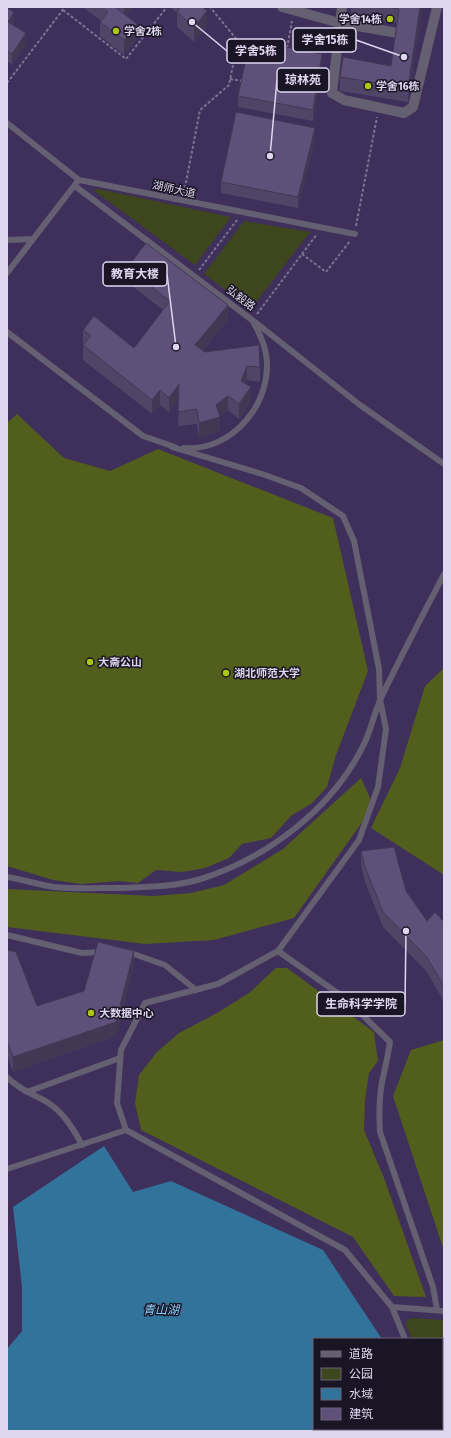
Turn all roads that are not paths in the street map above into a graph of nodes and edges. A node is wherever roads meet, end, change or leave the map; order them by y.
1 (282, 7) edge
2 (342, 7) edge
3 (438, 7) edge
4 (340, 23) junction
5 (398, 33) edge
6 (7, 123) edge
7 (79, 180) junction
8 (75, 186) junction
9 (355, 234) road end
10 (7, 240) edge
11 (33, 240) junction
12 (7, 273) edge
13 (252, 320) junction
14 (7, 332) edge
15 (172, 447) junction
16 (444, 464) edge
17 (444, 574) edge
18 (380, 699) junction
19 (7, 877) edge
20 (7, 935) edge
21 (124, 951) edge
22 (278, 951) junction
23 (110, 952) edge
24 (196, 990) junction
25 (120, 1058) junction
26 (7, 1077) edge
27 (27, 1092) junction
28 (126, 1130) junction
29 (82, 1145) junction
30 (7, 1169) edge
31 (392, 1307) junction
32 (437, 1310) junction
33 (444, 1311) edge
34 (405, 1338) edge

1 - 4 street
2 - 4 street
3 - 4 street
4 - 5 street
6 - 7 lane, 湖师大道
7 - 8 lane
7 - 9 lane, 湖师大道
8 - 11 lane
8 - 13 lane, 弘毅路
10 - 11 lane
11 - 12 lane
13 - 15 lane, 弘毅路
13 - 16 lane
14 - 15 lane, 弘毅路
15 - 18 lane
17 - 18 lane
18 - 19 lane
18 - 22 lane
20 - 23 lane
21 - 24 lane
22 - 24 lane
22 - 32 lane
24 - 25 lane
25 - 27 lane
25 - 28 lane
26 - 27 lane
27 - 29 lane
28 - 29 lane
28 - 31 lane
29 - 30 lane
31 - 32 lane
31 - 34 lane
32 - 33 lane

